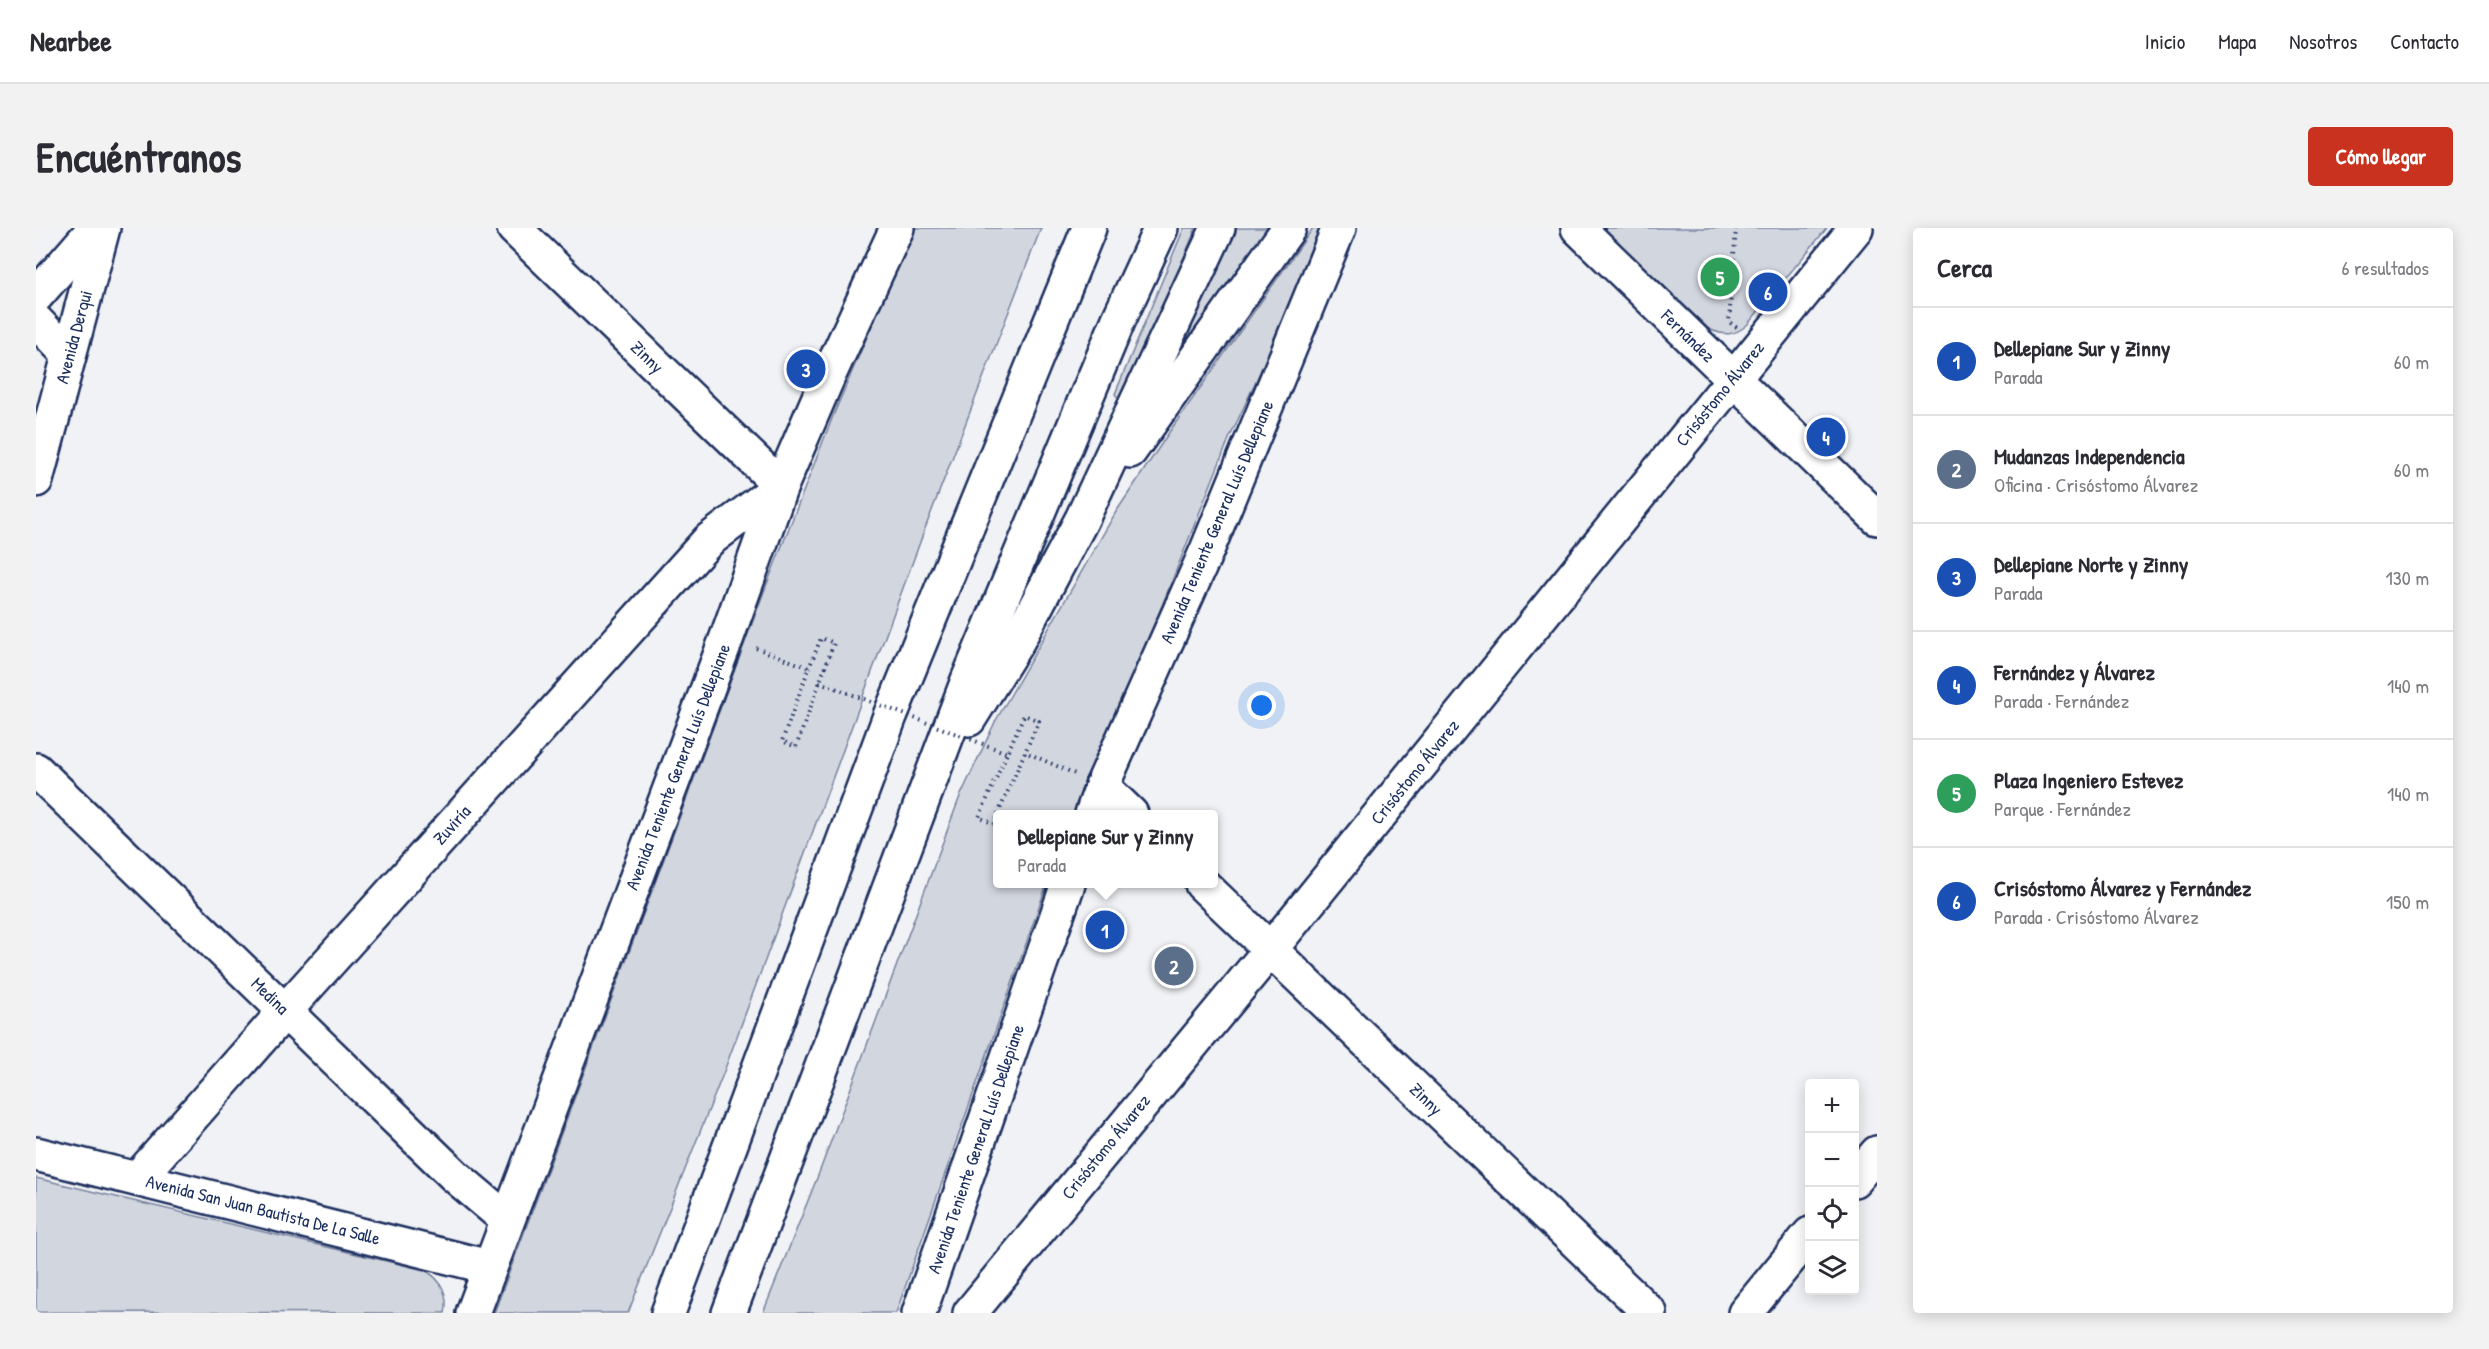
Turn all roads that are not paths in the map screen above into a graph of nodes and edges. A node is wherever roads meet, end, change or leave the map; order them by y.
1 (95, 228) edge
2 (104, 228) edge
3 (514, 228) edge
4 (897, 228) edge
5 (1089, 228) edge
6 (1161, 228) edge
7 (1218, 228) edge
8 (1289, 228) edge
9 (1339, 228) edge
10 (1578, 228) edge
11 (1856, 228) edge
12 (36, 296) edge
13 (36, 321) edge
14 (69, 355) junction
15 (1733, 379) junction
16 (36, 480) edge
17 (781, 486) junction
18 (1877, 518) edge
19 (1082, 519) junction
20 (36, 770) edge
21 (932, 779) junction
22 (1097, 800) edge
23 (1121, 810) edge
24 (1067, 888) edge
25 (1206, 888) edge
26 (1270, 950) junction
27 (285, 1011) junction
28 (1877, 1153) edge
29 (36, 1154) edge
30 (1859, 1174) edge
31 (137, 1179) junction
32 (507, 1220) junction
33 (1805, 1239) edge
34 (489, 1267) junction
35 (473, 1313) edge
36 (668, 1313) edge
37 (729, 1313) edge
38 (919, 1313) edge
39 (970, 1313) edge
40 (1650, 1313) edge
41 (1745, 1313) edge

1 - 12 main road
2 - 14 main road, Avenida Derqui
3 - 17 main road, Zinny
4 - 17 main road, Avenida Teniente General Luís Dellepiane
5 - 36 main road
6 - 21 main road
7 - 19 main road
8 - 19 main road
9 - 22 main road, Avenida Teniente General Luís Dellepiane
10 - 15 main road, Fernández
11 - 15 main road, Crisóstomo Álvarez
13 - 14 main road
14 - 16 main road, Avenida Derqui
15 - 18 main road, Fernández
15 - 26 main road, Crisóstomo Álvarez
17 - 27 main road, Zuviría
17 - 32 main road, Avenida Teniente General Luís Dellepiane
19 - 21 main road
20 - 27 main road, Medina
21 - 37 main road
22 - 23 main road
24 - 38 main road, Avenida Teniente General Luís Dellepiane
25 - 26 main road, Zinny
26 - 39 main road, Crisóstomo Álvarez
26 - 40 main road, Zinny
27 - 31 main road, Zuviría
27 - 32 main road, Medina
28 - 30 main road
29 - 31 main road, Avenida San Juan Bautista De La Salle
31 - 34 main road, Avenida San Juan Bautista De La Salle
32 - 34 main road, Avenida Teniente General Luís Dellepiane
33 - 41 main road
34 - 35 main road, Avenida Teniente General Luís Dellepiane

